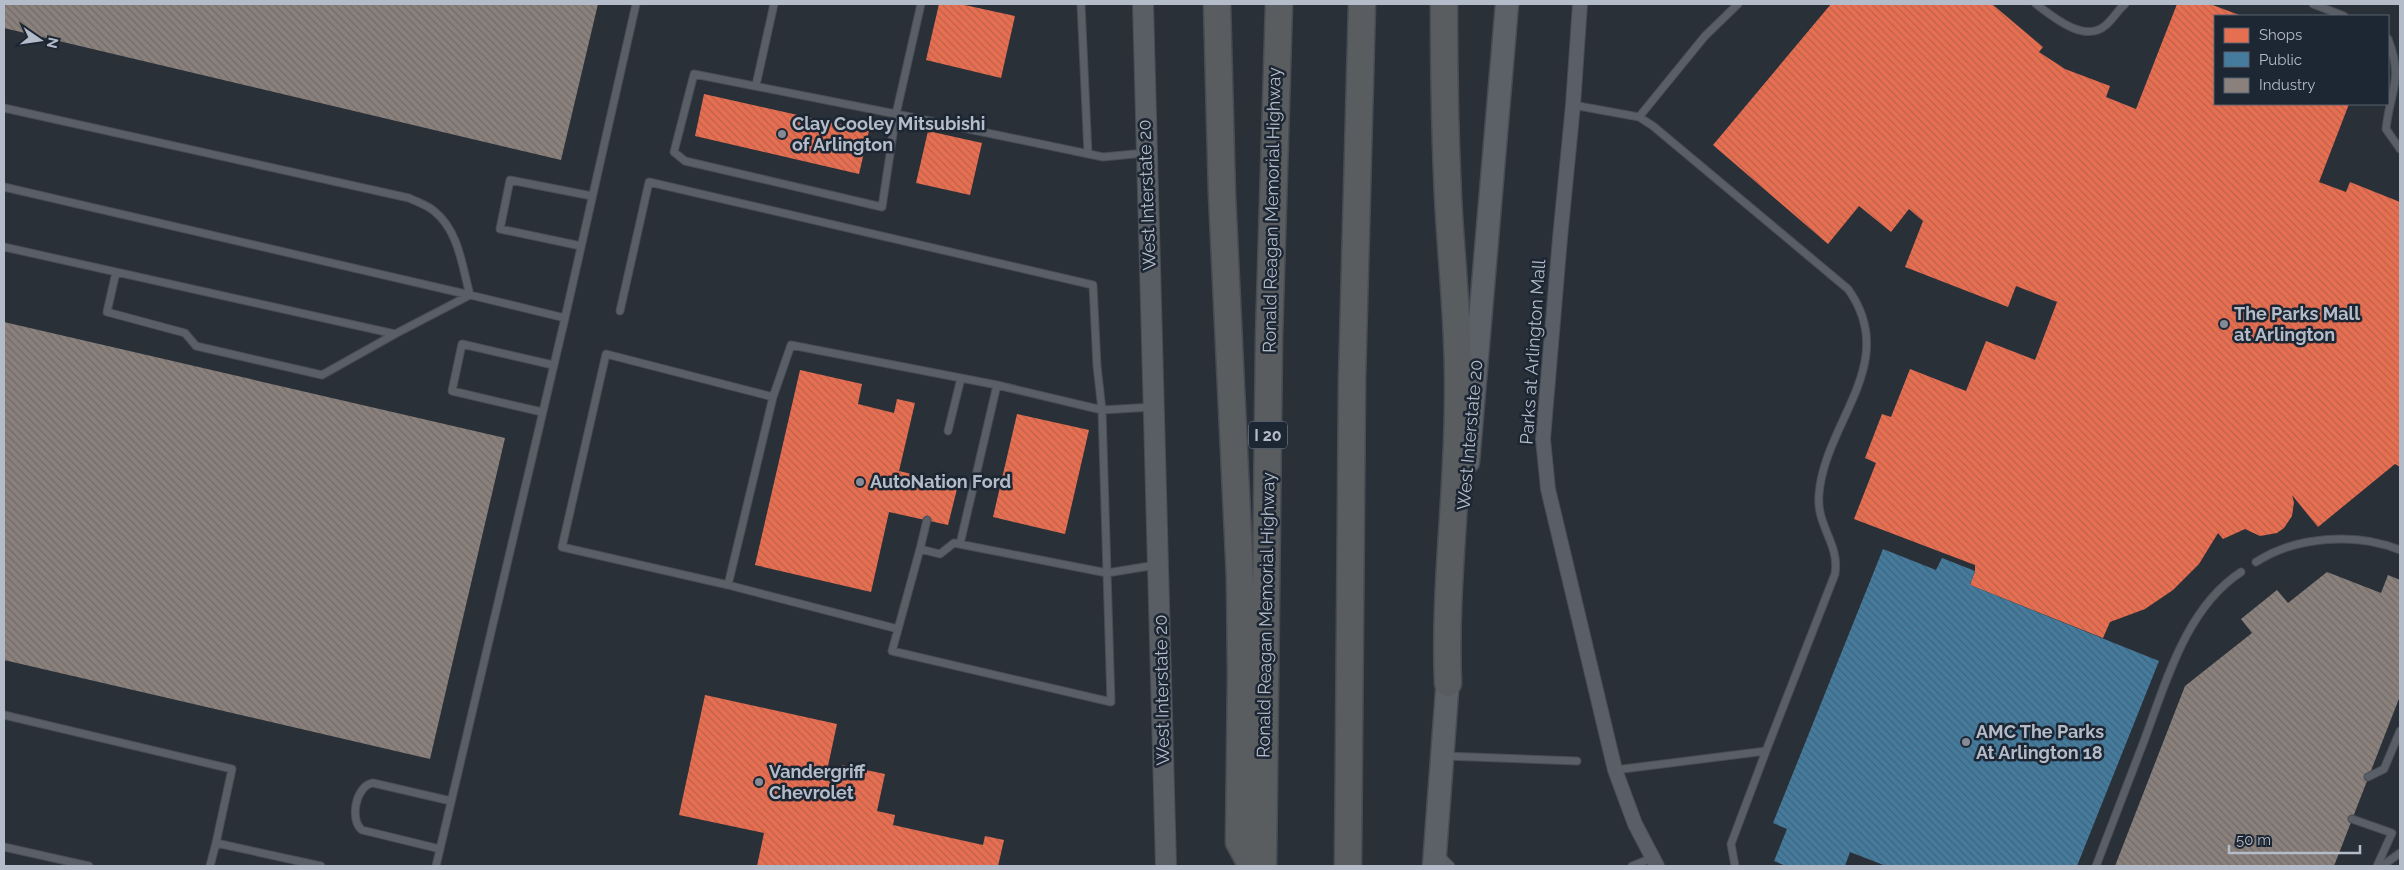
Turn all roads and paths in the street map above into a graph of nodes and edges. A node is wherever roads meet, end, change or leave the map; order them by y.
1 (636, 4) edge
2 (774, 4) edge
3 (921, 4) edge
4 (1081, 4) edge
5 (1143, 4) edge
6 (1217, 4) edge
7 (1279, 4) edge
8 (1362, 4) edge
9 (1444, 4) edge
10 (1460, 4) edge
11 (1507, 4) edge
12 (1580, 4) edge
13 (1738, 4) edge
14 (2036, 4) edge
15 (2124, 4) edge
16 (2313, 4) edge
17 (2341, 15) edge
18 (2389, 41) edge
19 (756, 84) junction
20 (1574, 105) junction
21 (4, 108) edge
22 (896, 114) junction
23 (1639, 118) junction
24 (2400, 149) edge
25 (1146, 153) junction
26 (1088, 154) junction
27 (4, 187) edge
28 (592, 196) junction
29 (581, 246) junction
30 (4, 247) edge
31 (116, 272) junction
32 (1456, 289) junction
33 (470, 295) junction
34 (620, 311) dead end
35 (565, 318) junction
36 (394, 334) junction
37 (554, 364) junction
38 (961, 378) junction
39 (997, 386) junction
40 (773, 396) junction
41 (1154, 407) junction
42 (1102, 410) junction
43 (542, 412) junction
44 (948, 431) dead end
45 (927, 520) dead end
46 (960, 544) junction
47 (920, 549) junction
48 (2400, 550) edge
49 (2256, 562) dead end
50 (1159, 565) junction
51 (2241, 572) dead end
52 (1107, 573) junction
53 (728, 585) junction
54 (898, 629) junction
55 (1448, 683) junction
56 (4, 715) edge
57 (2400, 731) edge
58 (1766, 751) junction
59 (1442, 756) junction
60 (1577, 761) dead end
61 (1615, 770) junction
62 (2368, 778) dead end
63 (451, 801) junction
64 (2352, 818) dead end
65 (216, 843) junction
66 (4, 847) edge
67 (440, 849) junction
68 (2400, 853) edge
69 (1434, 858) edge
70 (1655, 862) edge
71 (90, 866) edge
72 (210, 866) edge
73 (321, 866) edge
74 (436, 866) edge
75 (1166, 866) edge
76 (1252, 866) edge
77 (1263, 866) edge
78 (1348, 866) edge
79 (1451, 866) edge
80 (1632, 866) edge
81 (1735, 866) edge
82 (2096, 866) edge
83 (2378, 866) edge
84 (2382, 866) edge

1 - 28 lane
2 - 19 lane
3 - 22 lane
4 - 26 lane
5 - 25 main road, West Interstate 20
6 - 76 highway
7 - 77 highway, Ronald Reagan Memorial Highway / I 20
8 - 78 highway
9 - 32 highway
10 - 32 highway
11 - 55 main road, West Interstate 20
12 - 20 street, Parks at Arlington Mall
13 - 23 lane
14 - 15 lane
16 - 17 lane
18 - 24 lane
19 - 22 lane
19 - 22 lane
20 - 23 lane
20 - 61 street, Parks at Arlington Mall
21 - 33 lane
22 - 26 lane
23 - 58 lane
25 - 26 lane
25 - 41 main road, West Interstate 20
27 - 33 lane
28 - 29 lane
28 - 29 lane
29 - 35 lane
30 - 31 lane
31 - 36 lane
31 - 36 lane
32 - 55 highway
33 - 35 lane
33 - 36 lane
34 - 42 lane
35 - 37 lane
37 - 43 lane
37 - 43 lane
38 - 39 lane
38 - 40 lane
38 - 44 lane
39 - 42 lane
39 - 46 lane
40 - 53 lane
40 - 53 lane
41 - 42 lane
41 - 50 main road, West Interstate 20
42 - 52 lane
43 - 63 lane
45 - 47 lane
46 - 47 lane
46 - 52 lane
47 - 54 lane
48 - 49 lane
50 - 52 lane
50 - 75 main road, West Interstate 20
51 - 82 lane
52 - 54 lane
53 - 54 lane
55 - 59 main road, West Interstate 20
56 - 65 lane
57 - 62 lane
58 - 61 lane
58 - 81 lane
59 - 60 lane
59 - 69 main road, West Interstate 20
61 - 70 street, Parks at Arlington Mall
63 - 67 lane
63 - 67 lane
64 - 83 lane
65 - 72 lane
65 - 73 lane
66 - 71 lane
67 - 74 lane
68 - 84 lane
69 - 79 lane
70 - 80 lane

